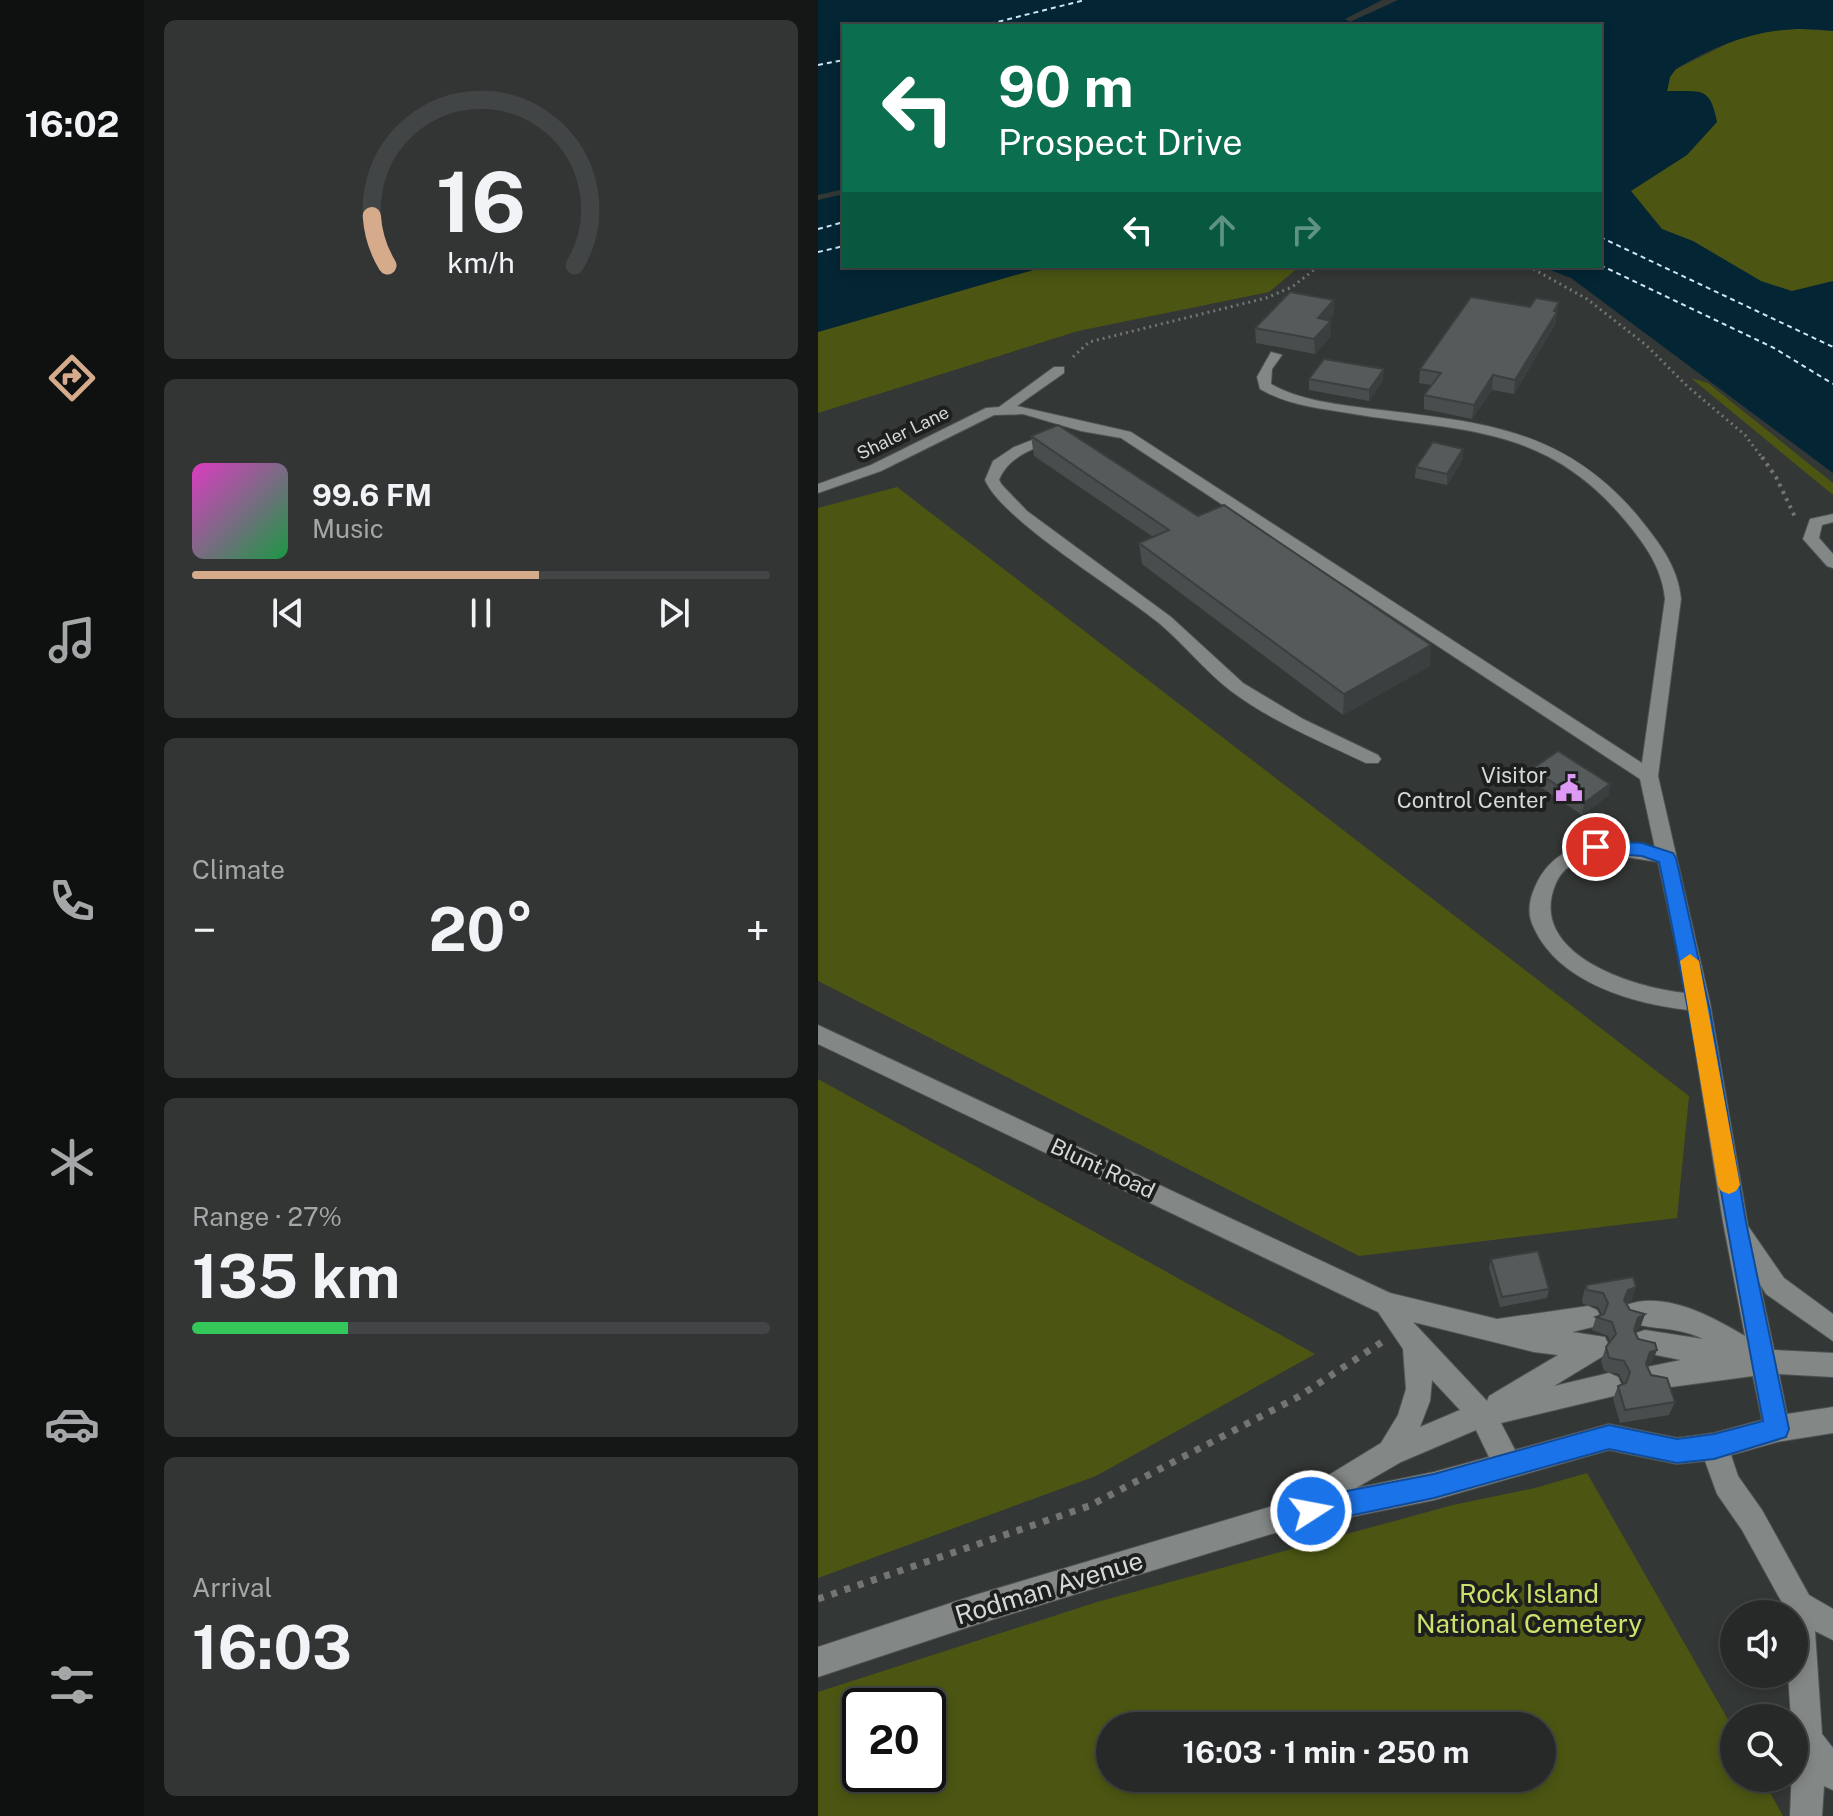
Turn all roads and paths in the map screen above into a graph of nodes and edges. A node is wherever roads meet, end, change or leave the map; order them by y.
1 (1316, 268) edge
2 (1532, 268) edge
3 (1276, 355) edge
4 (1059, 370) joint
5 (1004, 409) junction
6 (1081, 427) junction
7 (818, 489) edge
8 (1833, 518) edge
9 (1811, 539) junction
10 (1833, 563) edge
11 (1372, 759) dead end
12 (1649, 776) junction
13 (1667, 858) junction
14 (1699, 1003) junction
15 (818, 1034) edge
16 (1735, 1222) junction
17 (1387, 1304) junction
18 (1635, 1313) edge
19 (1588, 1318) dead end
20 (1489, 1329) junction
21 (1833, 1329) edge
22 (1408, 1337) junction
23 (1645, 1342) edge
24 (1765, 1362) junction
25 (1833, 1365) edge
26 (1656, 1376) edge
27 (1609, 1386) dead end
28 (1481, 1415) junction
29 (1833, 1420) edge
30 (1777, 1429) junction
31 (1714, 1446) junction
32 (1391, 1452) junction
33 (1509, 1467) junction
34 (1281, 1517) junction
35 (818, 1599) edge
36 (1796, 1600) edge
37 (1808, 1610) edge
38 (1833, 1625) edge
39 (818, 1662) edge
40 (1808, 1740) edge
41 (1808, 1765) edge
42 (1833, 1774) edge
43 (1806, 1816) edge

1 - 4 path
2 - 9 path
3 - 12 street
4 - 5 street, Shaler Lane
5 - 6 street, Shaler Lane
5 - 7 street, Shaler Lane
6 - 11 street
6 - 12 street, Shaler Lane
8 - 9 street
9 - 10 street
12 - 13 street
13 - 14 street
13 - 14 street
14 - 16 street
15 - 17 street, Blunt Road
16 - 21 street
16 - 24 street
17 - 20 street, Blunt Road
17 - 22 street
18 - 24 street
19 - 20 street, Blunt Road
20 - 28 street, Blunt Road
22 - 28 street
22 - 32 street
22 - 35 path
23 - 24 street
24 - 25 street
24 - 26 street
24 - 30 street
27 - 28 street, Rodman Avenue
28 - 32 street, Rodman Avenue
28 - 33 street
29 - 30 street, Rodman Avenue
30 - 31 street, Rodman Avenue
31 - 33 street, Rodman Avenue
31 - 36 street
32 - 34 street, Rodman Avenue
33 - 34 street, Rodman Avenue
34 - 39 street, Rodman Avenue
37 - 38 street
40 - 42 street
41 - 43 street

